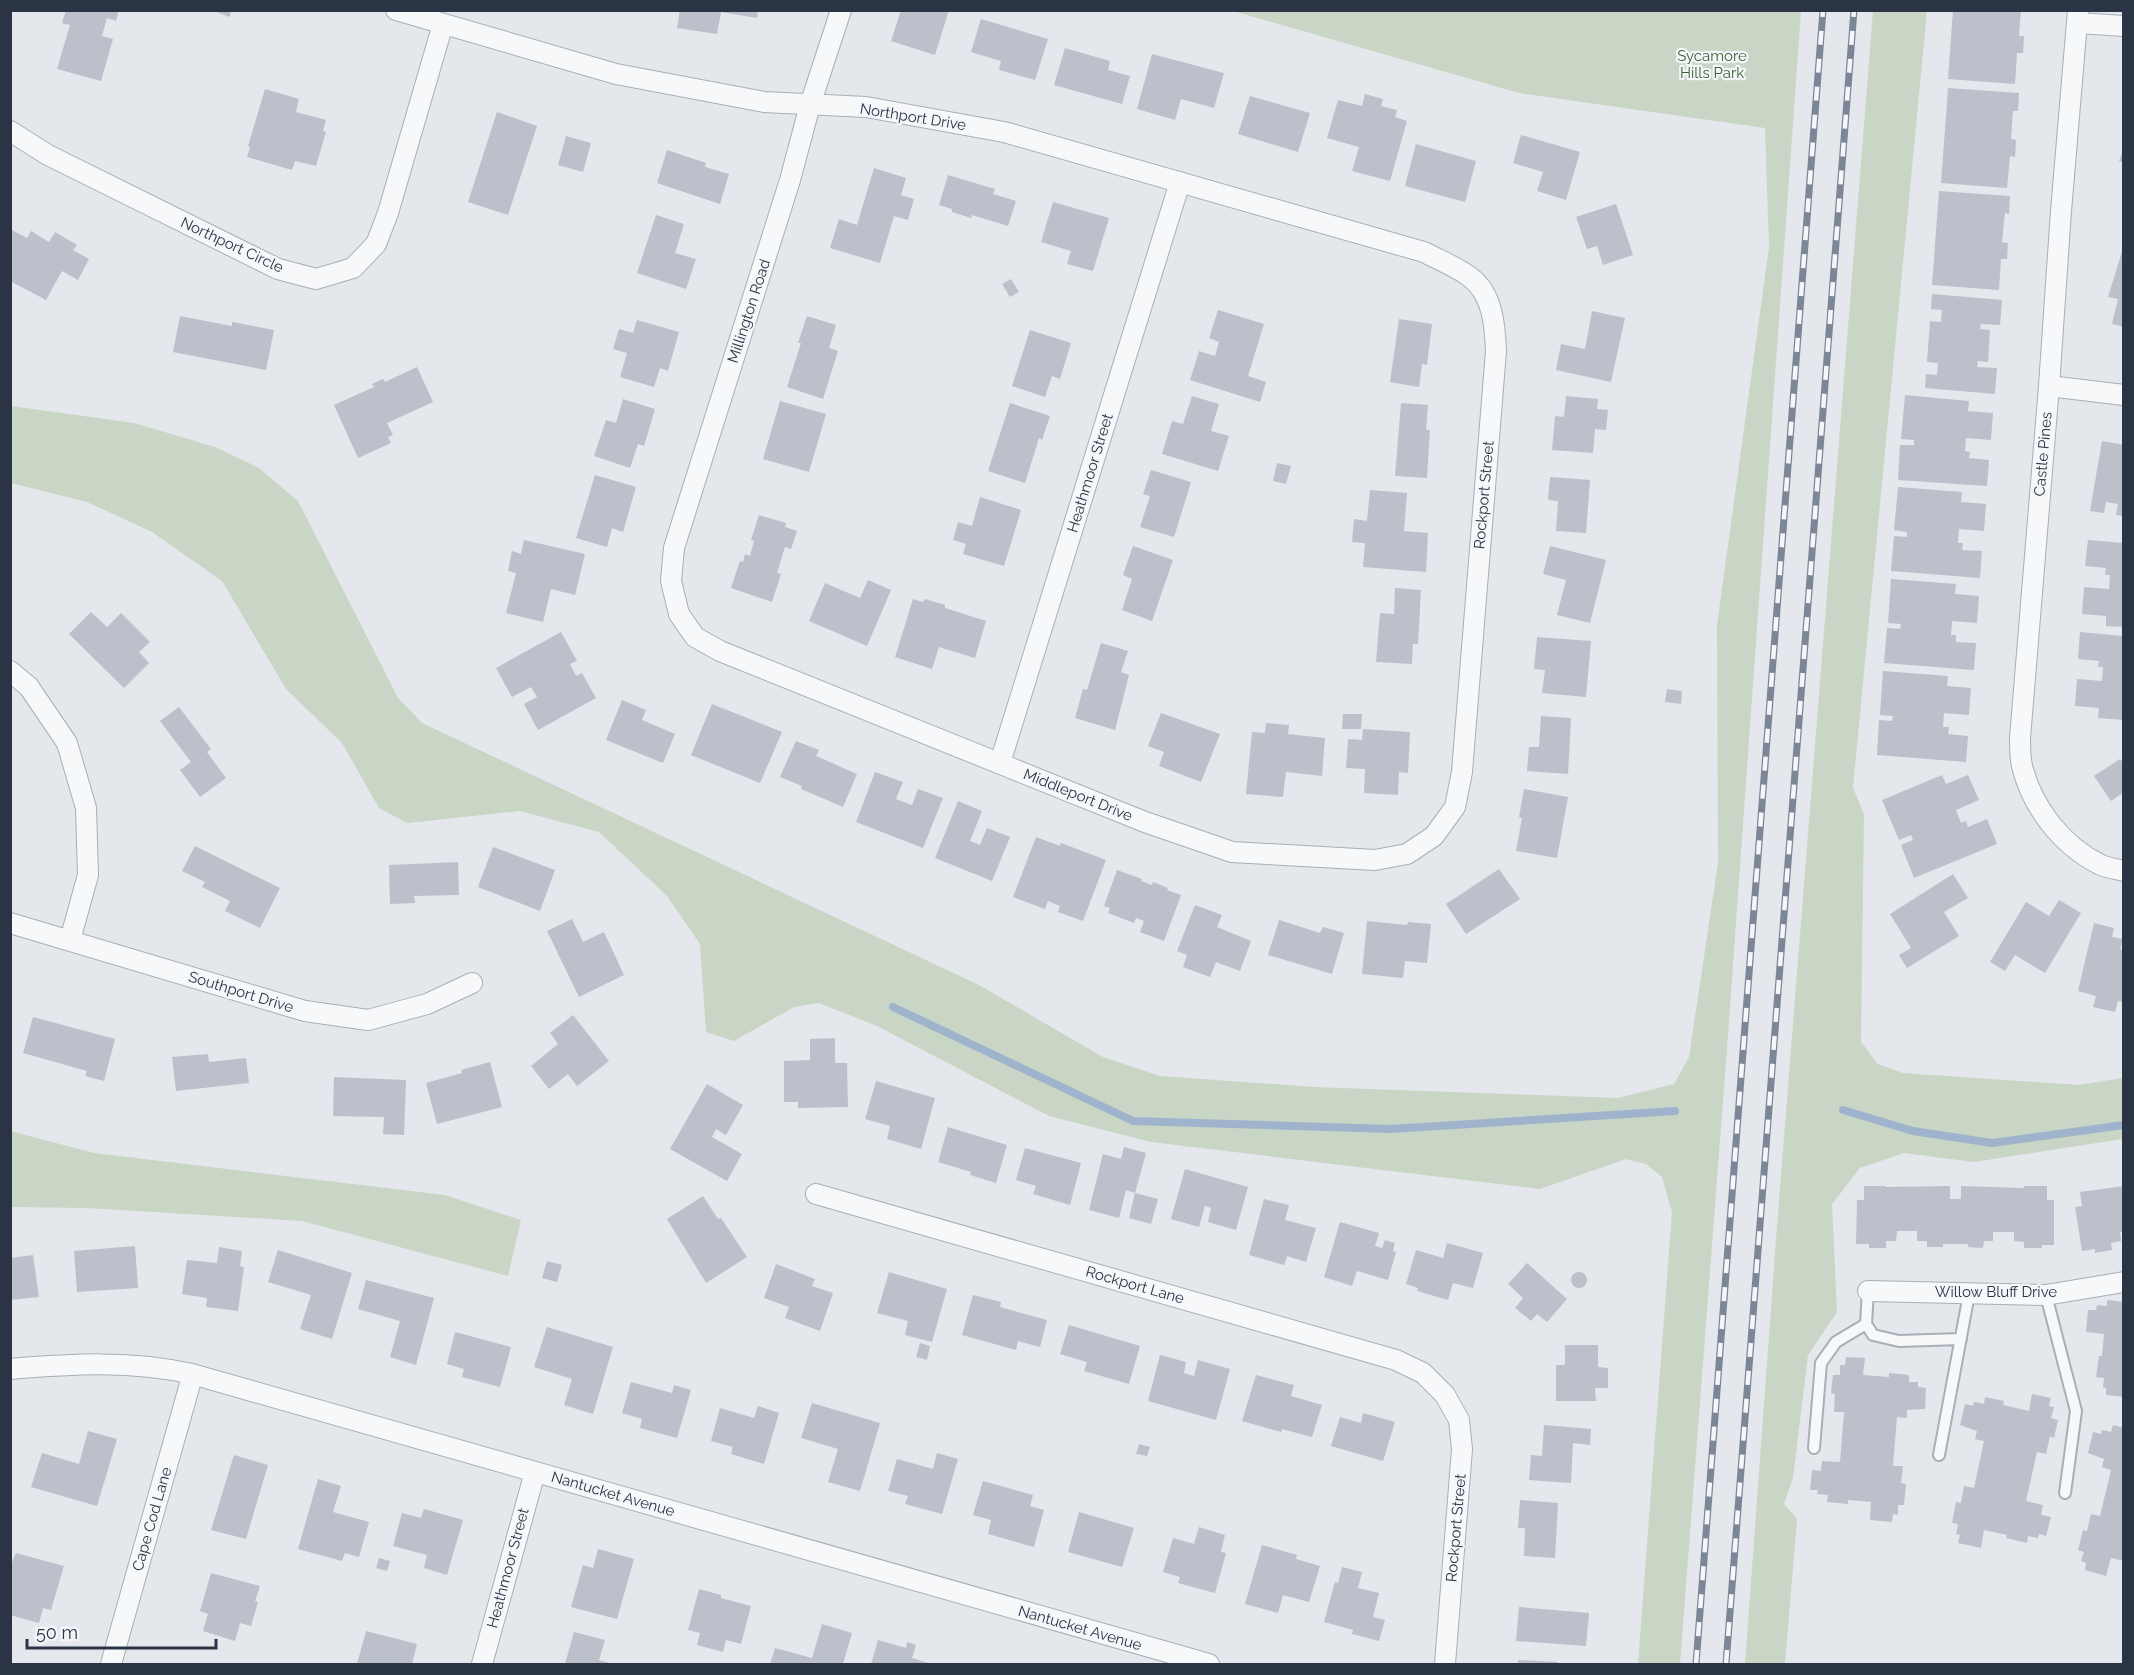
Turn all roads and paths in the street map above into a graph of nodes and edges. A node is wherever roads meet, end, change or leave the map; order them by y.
1 (396, 10) edge
2 (841, 10) edge
3 (2078, 17) edge
4 (443, 24) junction
5 (2124, 26) edge
6 (810, 105) junction
7 (10, 131) edge
8 (1180, 182) junction
9 (1424, 252) joint
10 (2049, 386) junction
11 (2124, 395) edge
12 (679, 614) joint
13 (10, 671) edge
14 (1000, 763) junction
15 (1462, 772) joint
16 (2124, 871) edge
17 (10, 923) edge
18 (70, 940) junction
19 (472, 983) dead end
20 (816, 1194) dead end
21 (2124, 1282) edge
22 (1868, 1291) joint
23 (1969, 1294) junction
24 (2046, 1295) junction
25 (1866, 1324) junction
26 (1960, 1340) junction
27 (10, 1369) edge
28 (192, 1374) junction
29 (1445, 1395) joint
30 (1814, 1449) dead end
31 (1939, 1455) dead end
32 (535, 1472) junction
33 (2066, 1493) dead end
34 (111, 1665) edge
35 (482, 1665) edge
36 (1209, 1665) edge
37 (1445, 1665) edge

1 - 4 street, Northport Drive
2 - 6 street, Millington Road
3 - 5 street
3 - 10 street, Castle Pines
4 - 6 street, Northport Drive
4 - 7 street, Northport Circle
6 - 8 street, Northport Drive
6 - 12 street, Millington Road
8 - 9 street, Northport Drive
8 - 14 street, Heathmoor Street
9 - 15 street, Rockport Street
10 - 11 street
10 - 16 street, Castle Pines
12 - 14 street, Middleport Drive
13 - 18 street
14 - 15 street, Middleport Drive
17 - 18 street, Southport Drive
18 - 19 street, Southport Drive
20 - 29 street, Rockport Lane
21 - 24 street, Willow Bluff Drive
22 - 23 street, Willow Bluff Drive
22 - 25 lane
23 - 24 street, Willow Bluff Drive
23 - 26 lane
24 - 33 lane
25 - 26 lane
25 - 30 lane
26 - 31 lane
27 - 28 street, Nantucket Avenue
28 - 32 street, Nantucket Avenue
28 - 34 street, Cape Cod Lane
29 - 37 street, Rockport Street
32 - 35 street, Heathmoor Street
32 - 36 street, Nantucket Avenue

